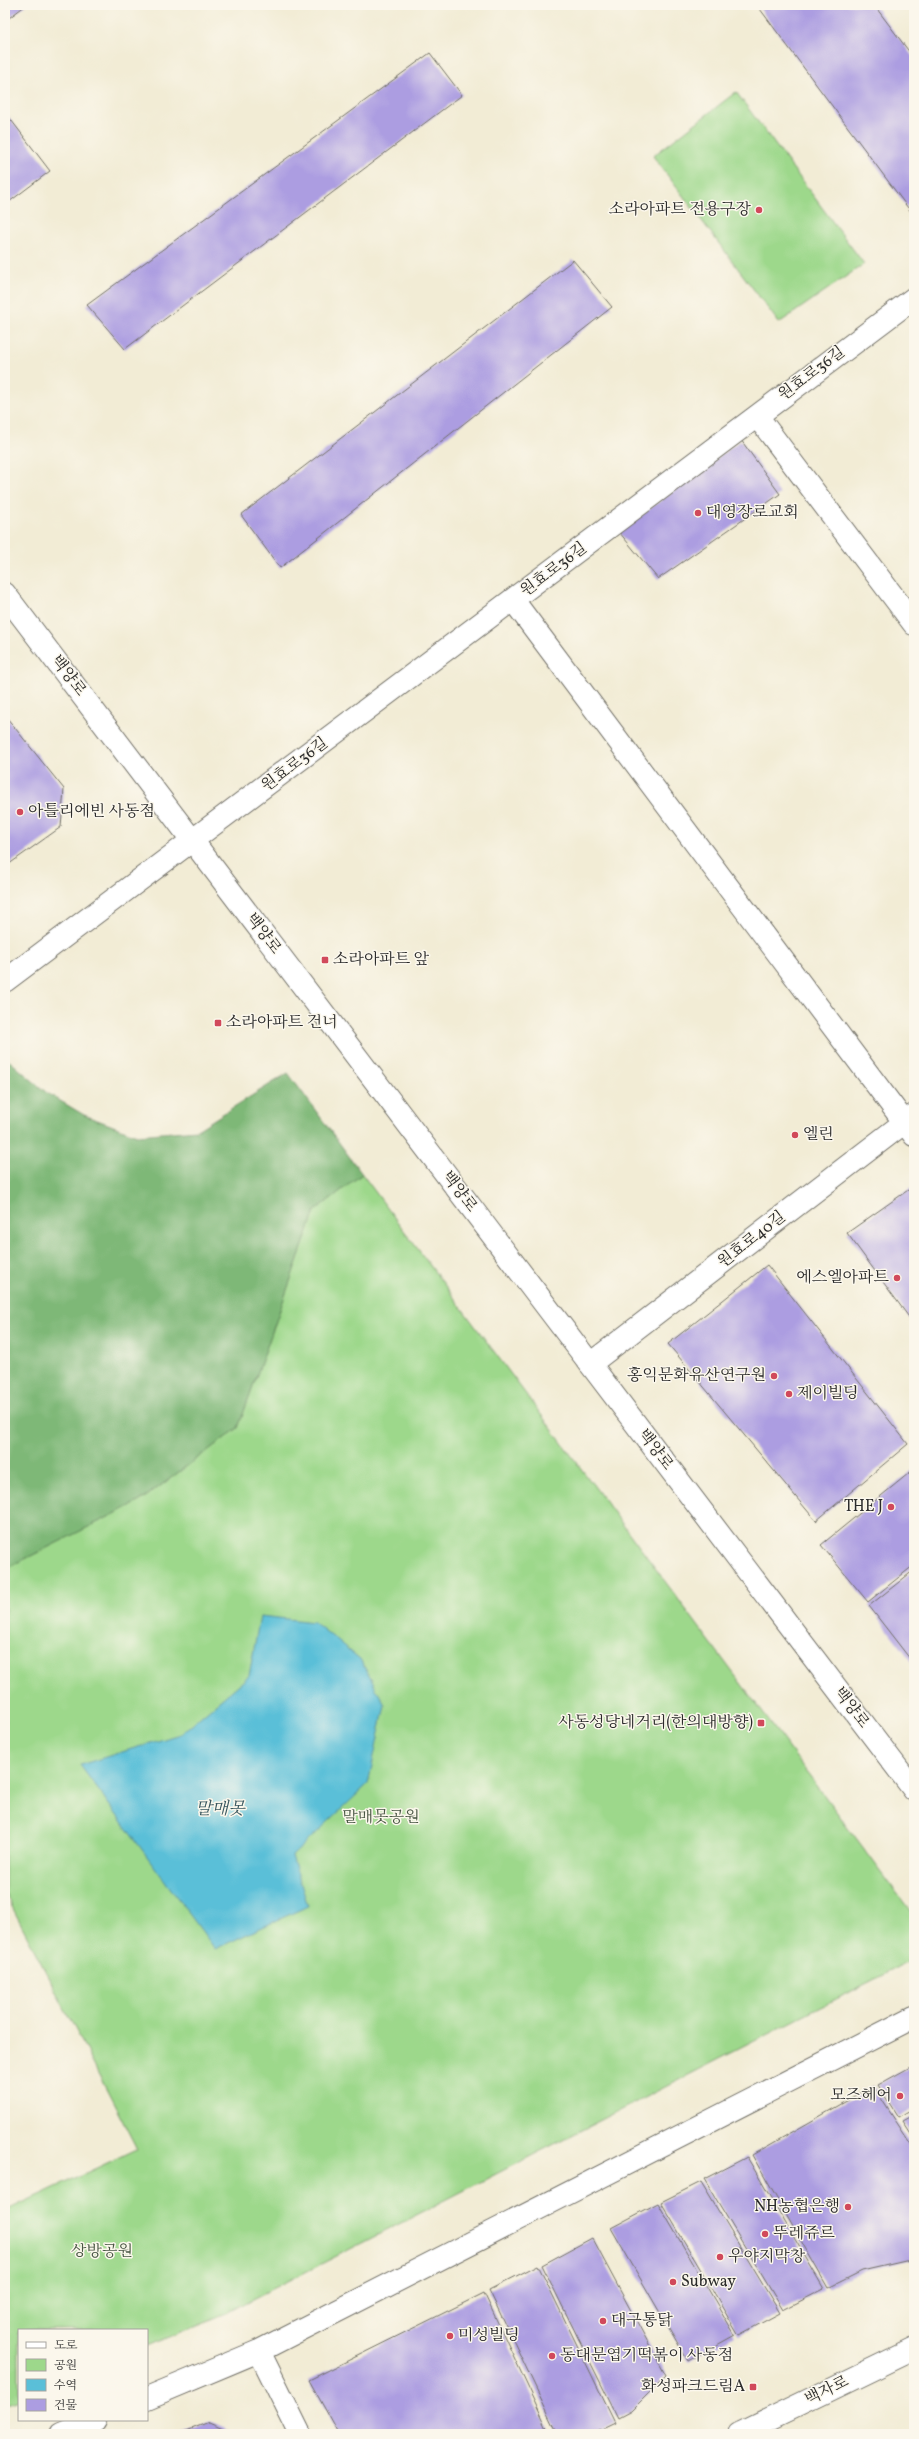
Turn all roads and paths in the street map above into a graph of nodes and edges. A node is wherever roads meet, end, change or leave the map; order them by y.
1 (914, 298) edge
2 (757, 416) junction
3 (5, 594) edge
4 (513, 600) junction
5 (914, 624) edge
6 (193, 841) junction
7 (5, 981) edge
8 (911, 1124) edge
9 (590, 1364) junction
10 (914, 1790) edge
11 (914, 2017) edge
12 (914, 2349) edge
13 (259, 2351) junction
14 (148, 2398) edge
15 (93, 2421) edge
16 (62, 2434) edge
17 (300, 2434) edge
18 (739, 2434) edge

1 - 2 street, 원효로36길
2 - 4 street, 원효로36길
2 - 5 street
3 - 6 street, 백양로
4 - 6 street, 원효로36길
4 - 8 street
6 - 7 street, 원효로36길
6 - 9 street, 백양로
8 - 9 street, 원효로40길
9 - 10 street, 백양로
11 - 13 street
12 - 18 street, 백자로
13 - 14 street
13 - 17 street
15 - 16 street

